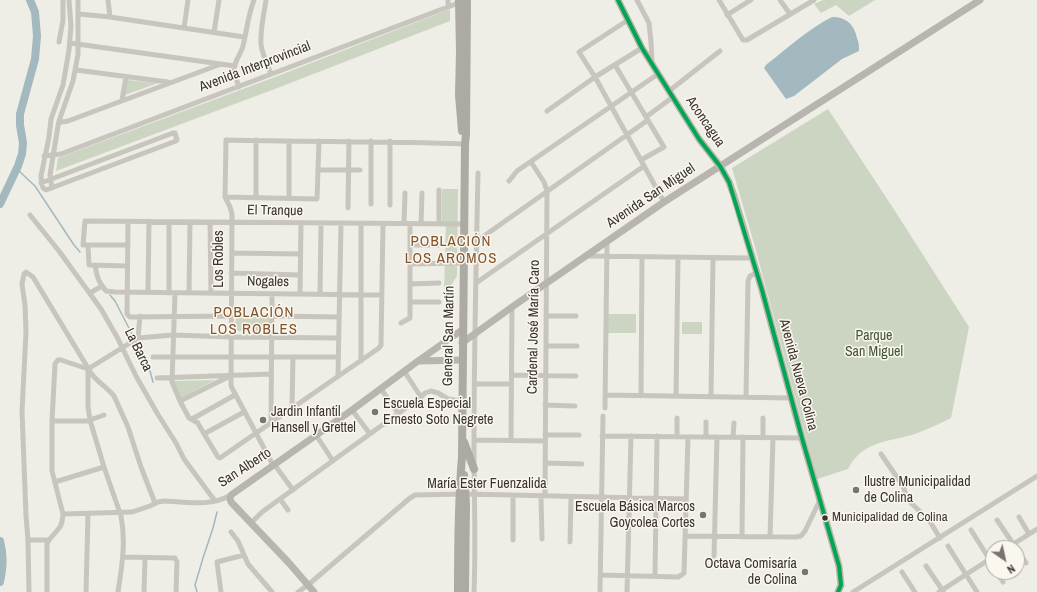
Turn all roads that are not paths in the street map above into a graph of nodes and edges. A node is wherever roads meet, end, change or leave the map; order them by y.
1 (63, 0) edge
2 (70, 0) edge
3 (78, 0) edge
4 (108, 0) edge
5 (188, 0) edge
6 (219, 0) edge
7 (254, 0) edge
8 (266, 0) edge
9 (448, 0) edge
10 (618, 0) edge
11 (637, 0) edge
12 (719, 0) edge
13 (751, 0) edge
14 (780, 0) edge
15 (814, 0) edge
16 (979, 0) edge
17 (463, 1) edge
18 (970, 3) edge
19 (448, 6) junction
20 (79, 14) junction
21 (727, 14) junction
22 (790, 14) junction
23 (110, 17) junction
24 (628, 20) junction
25 (184, 28) junction
26 (214, 32) junction
27 (244, 37) junction
28 (59, 42) dead end
29 (70, 43) junction
30 (79, 44) junction
31 (642, 48) junction
32 (720, 51) dead end
33 (200, 61) junction
34 (652, 63) junction
35 (221, 64) junction
36 (615, 64) junction
37 (235, 66) junction
38 (76, 70) junction
39 (201, 71) junction
40 (271, 74) junction
41 (658, 74) junction
42 (126, 77) junction
43 (595, 77) junction
44 (169, 83) junction
45 (239, 87) junction
46 (632, 93) junction
47 (671, 94) junction
48 (122, 100) junction
49 (611, 107) junction
50 (547, 111) dead end
51 (647, 119) junction
52 (59, 121) junction
53 (627, 136) junction
54 (256, 140) junction
55 (290, 141) junction
56 (349, 141) junction
57 (371, 141) junction
58 (390, 141) junction
59 (319, 142) junction
60 (465, 144) junction
61 (44, 156) junction
62 (53, 156) junction
63 (641, 160) junction
64 (531, 162) junction
65 (644, 166) junction
66 (720, 166) junction
67 (318, 170) junction
68 (349, 170) junction
69 (360, 170) dead end
70 (478, 173) dead end
71 (50, 180) junction
72 (508, 180) dead end
73 (41, 183) junction
74 (52, 188) junction
75 (439, 190) dead end
76 (547, 191) junction
77 (405, 193) dead end
78 (422, 193) dead end
79 (225, 198) junction
80 (256, 198) junction
81 (289, 198) junction
82 (664, 202) junction
83 (371, 204) dead end
84 (390, 205) dead end
85 (348, 208) dead end
86 (30, 216) dead end
87 (128, 221) junction
88 (149, 221) junction
89 (169, 222) junction
90 (190, 222) junction
91 (210, 222) junction
92 (232, 222) junction
93 (301, 223) junction
94 (321, 223) junction
95 (341, 223) junction
96 (361, 223) junction
97 (383, 224) junction
98 (407, 224) junction
99 (421, 224) junction
100 (439, 224) junction
101 (464, 224) junction
102 (547, 235) junction
103 (477, 241) junction
104 (606, 242) junction
105 (86, 245) junction
106 (128, 245) junction
107 (410, 245) junction
108 (439, 245) dead end
109 (232, 253) junction
110 (300, 254) junction
111 (586, 256) junction
112 (606, 256) junction
113 (642, 257) junction
114 (678, 257) junction
115 (713, 258) junction
116 (752, 258) junction
117 (463, 263) junction
118 (410, 264) junction
119 (96, 265) junction
120 (127, 266) junction
121 (756, 272) junction
122 (231, 273) junction
123 (300, 275) junction
124 (439, 283) dead end
125 (476, 283) junction
126 (547, 283) junction
127 (410, 284) junction
128 (102, 286) junction
129 (127, 292) junction
130 (148, 292) junction
131 (90, 293) junction
132 (172, 293) junction
133 (189, 293) junction
134 (211, 293) junction
135 (231, 293) junction
136 (272, 294) junction
137 (300, 294) junction
138 (320, 294) junction
139 (339, 294) junction
140 (361, 294) junction
141 (382, 295) junction
142 (410, 302) junction
143 (439, 302) dead end
144 (512, 307) junction
145 (140, 316) junction
146 (174, 316) junction
147 (231, 316) junction
148 (272, 316) junction
149 (546, 316) junction
150 (576, 316) dead end
151 (339, 317) junction
152 (401, 323) dead end
153 (462, 330) junction
154 (475, 334) junction
155 (173, 335) junction
156 (231, 337) junction
157 (272, 337) junction
158 (138, 338) junction
159 (339, 338) junction
160 (462, 343) junction
161 (546, 346) junction
162 (576, 346) dead end
163 (122, 347) junction
164 (338, 356) junction
165 (153, 357) dead end
166 (172, 357) junction
167 (231, 357) junction
168 (272, 357) junction
169 (293, 357) junction
170 (462, 360) junction
171 (361, 361) junction
172 (418, 361) junction
173 (88, 369) junction
174 (404, 371) junction
175 (271, 374) junction
176 (512, 375) junction
177 (231, 376) junction
178 (338, 376) junction
179 (546, 376) junction
180 (576, 376) dead end
181 (172, 377) junction
182 (157, 378) dead end
183 (474, 384) junction
184 (511, 384) junction
185 (381, 389) junction
186 (235, 395) junction
187 (605, 395) junction
188 (641, 396) junction
189 (676, 396) junction
190 (421, 397) junction
191 (711, 397) junction
192 (746, 397) junction
193 (791, 398) junction
194 (180, 401) junction
195 (462, 401) junction
196 (545, 406) junction
197 (575, 406) dead end
198 (292, 408) junction
199 (605, 408) dead end
200 (352, 410) junction
201 (244, 412) junction
202 (398, 413) junction
203 (104, 415) dead end
204 (603, 416) dead end
205 (677, 418) dead end
206 (763, 418) dead end
207 (192, 419) junction
208 (90, 420) junction
209 (52, 421) junction
210 (706, 422) dead end
211 (271, 423) junction
212 (734, 423) dead end
213 (204, 434) junction
214 (256, 434) junction
215 (370, 434) junction
216 (545, 434) junction
217 (316, 435) junction
218 (462, 435) junction
219 (579, 435) dead end
220 (602, 436) junction
221 (631, 436) junction
222 (657, 436) junction
223 (677, 436) junction
224 (688, 436) junction
225 (706, 437) junction
226 (717, 437) junction
227 (733, 437) junction
228 (743, 437) junction
229 (763, 437) junction
230 (773, 438) junction
231 (802, 438) junction
232 (474, 440) junction
233 (511, 440) junction
234 (545, 441) junction
235 (880, 454) dead end
236 (333, 461) junction
237 (545, 463) junction
238 (582, 464) dead end
239 (274, 465) junction
240 (104, 467) junction
241 (474, 469) junction
242 (1037, 476) edge
243 (55, 482) junction
244 (293, 490) junction
245 (231, 495) junction
246 (466, 495) junction
247 (513, 496) junction
248 (543, 496) junction
249 (571, 497) junction
250 (602, 497) junction
251 (629, 498) junction
252 (656, 498) junction
253 (280, 499) junction
254 (686, 499) junction
255 (215, 500) junction
256 (820, 500) junction
257 (155, 503) junction
258 (288, 510) dead end
259 (120, 512) junction
260 (62, 514) junction
261 (88, 514) junction
262 (1019, 517) dead end
263 (998, 520) dead end
264 (251, 522) junction
265 (1037, 529) edge
266 (971, 530) dead end
267 (231, 532) dead end
268 (1029, 534) junction
269 (686, 536) junction
270 (715, 536) junction
271 (742, 537) junction
272 (770, 537) junction
273 (940, 538) junction
274 (542, 539) dead end
275 (28, 540) junction
276 (49, 540) junction
277 (512, 540) dead end
278 (1011, 540) edge
279 (1023, 540) edge
280 (570, 542) dead end
281 (948, 546) dead end
282 (985, 550) edge
283 (244, 555) junction
284 (714, 556) dead end
285 (124, 557) junction
286 (145, 558) junction
287 (985, 562) edge
288 (926, 566) dead end
289 (902, 572) dead end
290 (966, 574) junction
291 (601, 575) junction
292 (627, 576) junction
293 (655, 576) junction
294 (265, 585) junction
295 (308, 585) junction
296 (941, 591) edge
297 (29, 592) edge
298 (47, 592) edge
299 (86, 592) edge
300 (118, 592) edge
301 (144, 592) edge
302 (176, 592) edge
303 (221, 592) edge
304 (263, 592) edge
305 (272, 592) edge
306 (298, 592) edge
307 (314, 592) edge
308 (458, 592) edge
309 (465, 592) edge
310 (474, 592) edge
311 (600, 592) edge
312 (627, 592) edge
313 (838, 592) edge
314 (853, 592) edge
315 (915, 592) edge
316 (978, 592) edge

1 - 28 street
2 - 29 street
3 - 20 street
4 - 23 street
5 - 25 street
6 - 26 street
7 - 27 street
8 - 40 street
9 - 19 street
10 - 24 street, Aconcagua
11 - 34 street
12 - 21 street
13 - 21 street
14 - 22 street
15 - 22 street
16 - 18 street, Avenida San Miguel
17 - 19 street, Avenida Interprovincial
17 - 60 main road, General San Martín
18 - 66 street, Avenida San Miguel
19 - 40 street, Avenida Interprovincial
20 - 23 street
20 - 30 street
21 - 22 street
23 - 25 street
24 - 31 street, Aconcagua
24 - 43 street
25 - 26 street
26 - 27 street
27 - 37 street
29 - 30 street
29 - 61 street
30 - 33 street
30 - 38 street
31 - 34 street, Aconcagua
31 - 36 street
32 - 47 street
33 - 35 street
33 - 39 street
34 - 41 street, Aconcagua
35 - 37 street
35 - 39 street
36 - 43 street
36 - 46 street
37 - 45 street
38 - 42 street
38 - 52 street
39 - 44 street
40 - 45 street, Avenida Interprovincial
41 - 46 street
41 - 47 street, Aconcagua
42 - 44 street
42 - 48 street
43 - 49 street
43 - 50 street
44 - 48 street
45 - 62 street, Avenida Interprovincial
46 - 49 street
46 - 51 street
47 - 51 street
47 - 66 street, Aconcagua
48 - 52 street
49 - 53 street
49 - 64 street
51 - 53 street
51 - 63 street
52 - 62 street
53 - 63 street
53 - 76 street
54 - 55 street
54 - 79 street, Los Robles
54 - 80 street
55 - 59 street
55 - 81 street
56 - 57 street
56 - 59 street
56 - 68 street
57 - 58 street
57 - 83 street
58 - 60 street
58 - 84 street
59 - 67 street
60 - 101 main road, General San Martín
61 - 62 street, Avenida Interprovincial
61 - 73 street
62 - 71 street
63 - 65 street
64 - 72 street
64 - 76 street, Cardenal José María Caro
65 - 82 street
65 - 102 street
66 - 82 street, Avenida San Miguel
66 - 116 street, Avenida Nueva Colina
67 - 68 street
67 - 81 street
68 - 69 street
68 - 85 street
70 - 103 street
71 - 73 street
71 - 74 street
71 - 74 street
73 - 74 street
75 - 100 street
76 - 102 street, Cardenal José María Caro
76 - 103 street
77 - 98 street
78 - 99 street
79 - 80 street
79 - 92 street, Los Robles
80 - 81 street
82 - 104 street, Avenida San Miguel
86 - 131 street, La Barca
87 - 88 street, El Tranque
87 - 105 street, El Tranque
87 - 106 street
88 - 89 street, El Tranque
88 - 130 street
89 - 90 street, El Tranque
89 - 132 street
90 - 91 street, El Tranque
90 - 133 street
91 - 92 street, El Tranque
91 - 134 street
92 - 93 street, El Tranque
92 - 109 street, Los Robles
93 - 94 street, El Tranque
93 - 110 street
94 - 95 street, El Tranque
94 - 138 street
95 - 96 street, El Tranque
95 - 139 street
96 - 97 street, El Tranque
96 - 140 street
97 - 98 street, El Tranque
97 - 141 street
98 - 99 street, El Tranque
98 - 107 street
99 - 100 street, El Tranque
100 - 101 street, El Tranque
101 - 117 main road, General San Martín
102 - 125 street
102 - 126 street, Cardenal José María Caro
103 - 125 street
104 - 111 street, Avenida San Miguel
104 - 112 street
105 - 106 street
105 - 119 street
106 - 120 street
107 - 108 street
107 - 118 street
109 - 110 street
109 - 122 street, Los Robles
110 - 123 street
111 - 112 street
111 - 126 street, Avenida San Miguel
112 - 113 street
112 - 187 street
113 - 114 street
113 - 188 street
114 - 115 street
114 - 189 street
115 - 116 street
115 - 191 street
116 - 121 street, Avenida Nueva Colina
117 - 118 street
117 - 153 main road, General San Martín
118 - 127 street
119 - 120 street
119 - 128 street
120 - 129 street
121 - 192 street
121 - 193 street, Avenida Nueva Colina
122 - 123 street
122 - 135 street, Los Robles
123 - 137 street
124 - 127 street
125 - 154 street
126 - 144 street, Avenida San Miguel
126 - 149 street, Cardenal José María Caro
127 - 142 street
128 - 129 street, Nogales
128 - 131 street
129 - 130 street, Nogales
129 - 145 street
130 - 132 street, Nogales
131 - 163 street, La Barca
132 - 133 street, Nogales
132 - 146 street
133 - 134 street, Nogales
134 - 135 street, Nogales
135 - 136 street, Nogales
135 - 147 street, Los Robles
136 - 137 street, Nogales
136 - 148 street
137 - 138 street, Nogales
138 - 139 street, Nogales
139 - 140 street, Nogales
139 - 151 street
140 - 141 street, Nogales
140 - 171 street
141 - 171 street
142 - 143 street
142 - 152 street
144 - 154 street, Avenida San Miguel
144 - 176 street
145 - 146 street
145 - 158 street
146 - 147 street
146 - 155 street
147 - 156 street, Los Robles
148 - 151 street
148 - 157 street
149 - 150 street
149 - 161 street, Cardenal José María Caro
151 - 159 street
153 - 160 main road, General San Martín
153 - 172 street, San Alberto
154 - 160 street, Avenida San Miguel
154 - 183 street
155 - 156 street
155 - 158 street
155 - 166 street
156 - 157 street
156 - 167 street, Los Robles
157 - 159 street
157 - 168 street
158 - 163 street
159 - 164 street
160 - 170 main road, General San Martín
161 - 162 street
161 - 179 street, Cardenal José María Caro
163 - 173 street
163 - 255 street, La Barca
164 - 169 street
164 - 178 street
165 - 166 street
166 - 167 street
166 - 181 street
167 - 168 street
167 - 177 street, Los Robles
168 - 169 street
168 - 175 street
169 - 198 street
170 - 172 street
170 - 195 main road, General San Martín
171 - 178 street
172 - 174 street, San Alberto
173 - 208 street
173 - 209 street
173 - 257 street
173 - 275 street
174 - 185 street, San Alberto
174 - 190 street
175 - 177 street
175 - 211 street
176 - 179 street
176 - 184 street
177 - 181 street
177 - 186 street, Los Robles
177 - 194 street
178 - 198 street
179 - 180 street
179 - 196 street, Cardenal José María Caro
181 - 182 street
181 - 194 street
183 - 184 street
183 - 232 street
184 - 233 street
185 - 200 street, San Alberto
185 - 202 street
186 - 201 street, Los Robles
186 - 207 street
187 - 188 street
187 - 199 street
188 - 189 street
189 - 191 street
190 - 195 street
190 - 202 street
191 - 192 street
192 - 193 street
193 - 231 street, Avenida Nueva Colina
194 - 207 street
195 - 218 main road, General San Martín
196 - 197 street
196 - 216 street, Cardenal José María Caro
198 - 211 street
200 - 215 street
200 - 217 street, San Alberto
201 - 213 street
201 - 214 street, Los Robles
202 - 215 street
203 - 208 street
204 - 220 street
205 - 223 street
206 - 229 street
207 - 213 street
208 - 209 street
208 - 240 street
209 - 243 street
210 - 225 street
211 - 214 street
212 - 227 street
213 - 214 street
214 - 239 street, Los Robles
215 - 236 street
216 - 219 street
216 - 234 street, Cardenal José María Caro
217 - 236 street
217 - 239 street, San Alberto
218 - 241 main road
218 - 246 main road, General San Martín
220 - 221 street
220 - 250 street
221 - 222 street
221 - 251 street
222 - 223 street
222 - 252 street
223 - 224 street
224 - 225 street
224 - 254 street
225 - 226 street
226 - 227 street
226 - 270 street
227 - 228 street
228 - 229 street
228 - 271 street
229 - 230 street
230 - 231 street
230 - 272 street
231 - 256 street, Avenida Nueva Colina
232 - 233 street
232 - 241 street
233 - 234 street
234 - 237 street, Cardenal José María Caro
235 - 273 street
236 - 244 street
237 - 238 street
237 - 248 street, Cardenal José María Caro
239 - 244 street, Los Robles
239 - 245 street, San Alberto
240 - 243 street
240 - 259 street
241 - 246 street
242 - 273 street
243 - 260 street
244 - 253 street
245 - 255 street, San Alberto
245 - 264 street
246 - 247 street, María Ester Fuenzalida
246 - 295 street, María Ester Fuenzalida
246 - 308 main road, General San Martín
246 - 309 main road, General San Martín
246 - 310 street
247 - 248 street, María Ester Fuenzalida
247 - 277 street
248 - 249 street, María Ester Fuenzalida
248 - 274 street, Cardenal José María Caro
249 - 250 street, María Ester Fuenzalida
249 - 280 street
250 - 251 street, María Ester Fuenzalida
250 - 291 street
251 - 252 street, María Ester Fuenzalida
251 - 292 street
252 - 254 street, María Ester Fuenzalida
252 - 293 street
253 - 258 street
253 - 264 street
254 - 269 street
255 - 257 street, San Alberto
256 - 272 street
256 - 313 street, Avenida Nueva Colina
257 - 259 street, San Alberto
259 - 261 street, San Alberto
259 - 285 street
260 - 261 street, San Alberto
260 - 276 street
261 - 299 street
262 - 268 street
263 - 278 street
264 - 295 street
265 - 268 street
266 - 282 street
267 - 283 street
268 - 279 street
269 - 270 street
269 - 293 street
270 - 271 street
270 - 284 street
271 - 272 street
273 - 314 street
275 - 276 street
275 - 297 street
276 - 298 street
281 - 290 street
283 - 294 street
283 - 303 street
285 - 286 street
285 - 300 street
286 - 301 street
286 - 302 street
287 - 290 street
288 - 296 street
289 - 315 street
290 - 296 street
290 - 316 street
291 - 292 street
291 - 311 street
292 - 293 street
292 - 312 street
294 - 304 street
294 - 305 street
295 - 306 street, María Ester Fuenzalida
295 - 307 street

